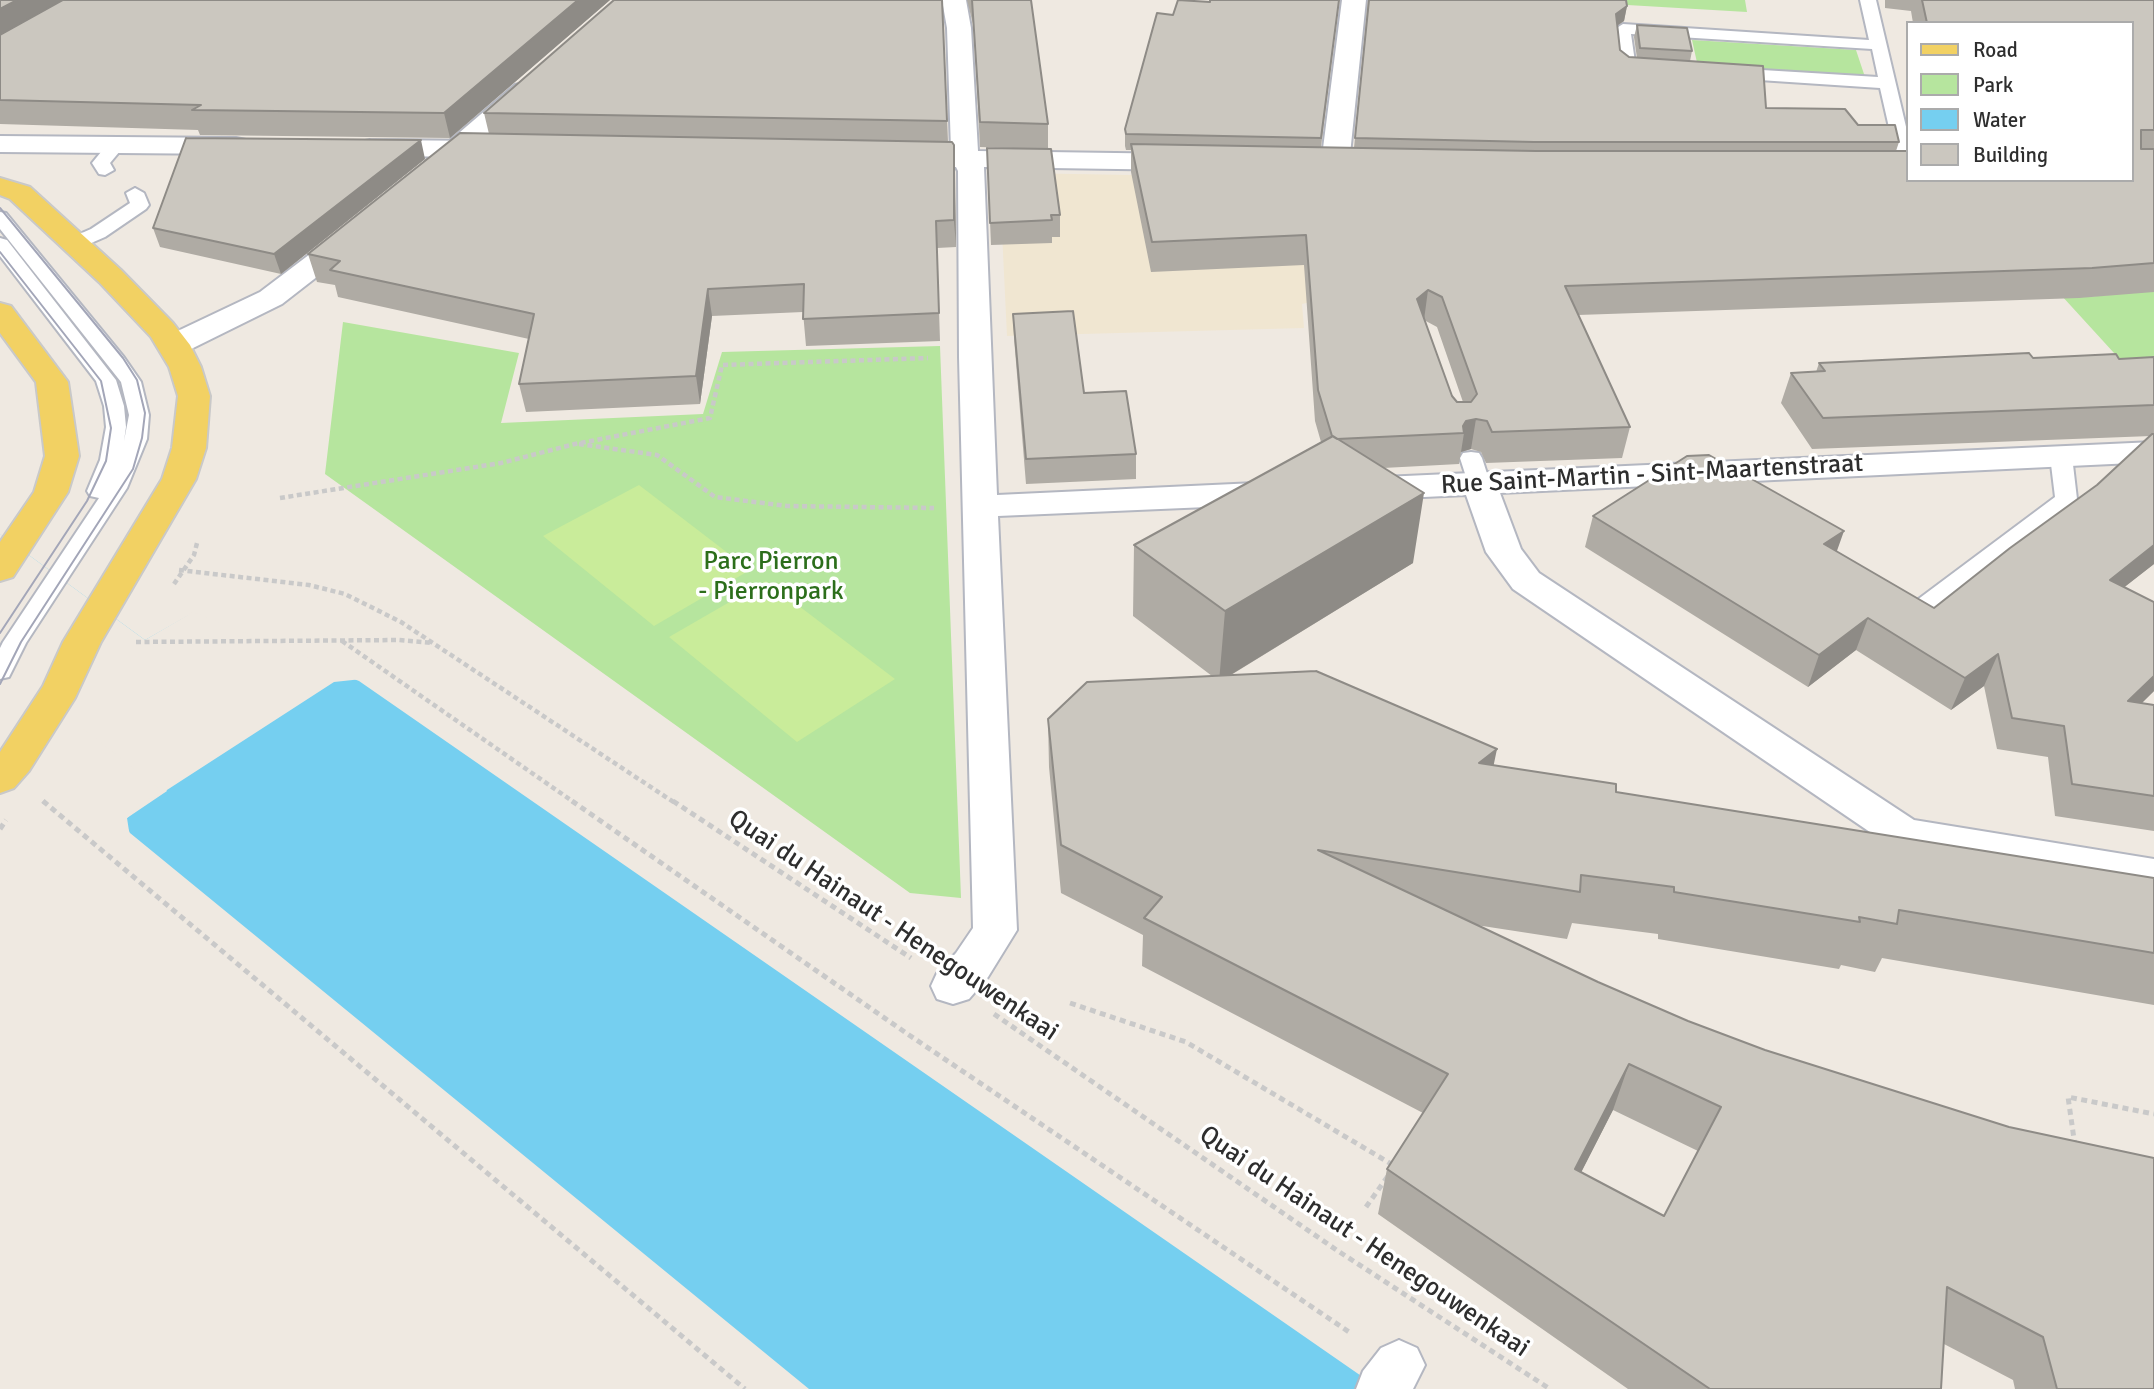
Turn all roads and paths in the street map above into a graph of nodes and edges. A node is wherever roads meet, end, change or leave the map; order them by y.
1 (954, 0) edge
2 (1354, 0) edge
3 (1868, 0) edge
4 (1878, 44) junction
5 (1668, 69) edge
6 (1709, 72) edge
7 (538, 79) edge
8 (1887, 82) junction
9 (0, 144) edge
10 (116, 145) junction
11 (266, 146) edge
12 (347, 148) edge
13 (457, 149) junction
14 (517, 150) edge
15 (874, 157) edge
16 (965, 159) junction
17 (1214, 162) edge
18 (1334, 164) edge
19 (1898, 168) edge
20 (105, 170) dead end
21 (0, 186) edge
22 (410, 189) edge
23 (135, 192) dead end
24 (377, 215) edge
25 (0, 217) edge
26 (75, 243) junction
27 (0, 244) edge
28 (0, 312) edge
29 (174, 345) junction
30 (975, 357) junction
31 (575, 444) junction
32 (2154, 452) edge
33 (2061, 456) junction
34 (1475, 471) junction
35 (281, 498) dead end
36 (982, 506) junction
37 (918, 509) dead end
38 (194, 555) dead end
39 (8, 557) edge
40 (184, 571) junction
41 (54, 573) junction
42 (174, 585) dead end
43 (1909, 618) edge
44 (342, 640) junction
45 (82, 642) junction
46 (433, 643) junction
47 (0, 645) edge
48 (0, 671) edge
49 (7, 769) edge
50 (41, 799) dead end
51 (2154, 875) edge
52 (953, 986) junction
53 (1070, 1003) dead end
54 (2154, 1114) edge
55 (2063, 1147) edge
56 (1401, 1156) edge
57 (1395, 1166) junction
58 (1366, 1207) dead end
59 (1391, 1377) edge
60 (745, 1389) edge
61 (1550, 1389) edge

1 - 16 street
2 - 18 street
3 - 4 lane
4 - 5 lane
4 - 8 lane
6 - 8 lane
7 - 13 street
8 - 19 lane
9 - 10 street
10 - 11 street
10 - 20 lane
12 - 13 street
13 - 14 street
13 - 22 street
15 - 16 street
16 - 17 street
16 - 30 street
21 - 26 main road
23 - 26 lane
24 - 29 street
25 - 41 lane
26 - 29 main road
27 - 41 lane
28 - 39 main road
29 - 45 main road
30 - 31 path
30 - 36 street
31 - 35 path
31 - 37 path
32 - 33 street, Rue Saint-Martin - Sint-Maartenstraat
33 - 34 street, Rue Saint-Martin - Sint-Maartenstraat
33 - 43 lane
34 - 36 street, Rue Saint-Martin - Sint-Maartenstraat
34 - 51 street
36 - 52 street
38 - 40 path
40 - 42 path
40 - 46 path, Quai du Hainaut - Henegouwenkaai
41 - 47 lane
41 - 48 lane
44 - 45 path
44 - 46 path
44 - 59 path
45 - 49 main road
46 - 52 path, Quai du Hainaut - Henegouwenkaai
50 - 60 path
52 - 61 path, Quai du Hainaut - Henegouwenkaai
53 - 57 path
54 - 55 path
56 - 57 path
57 - 58 path

